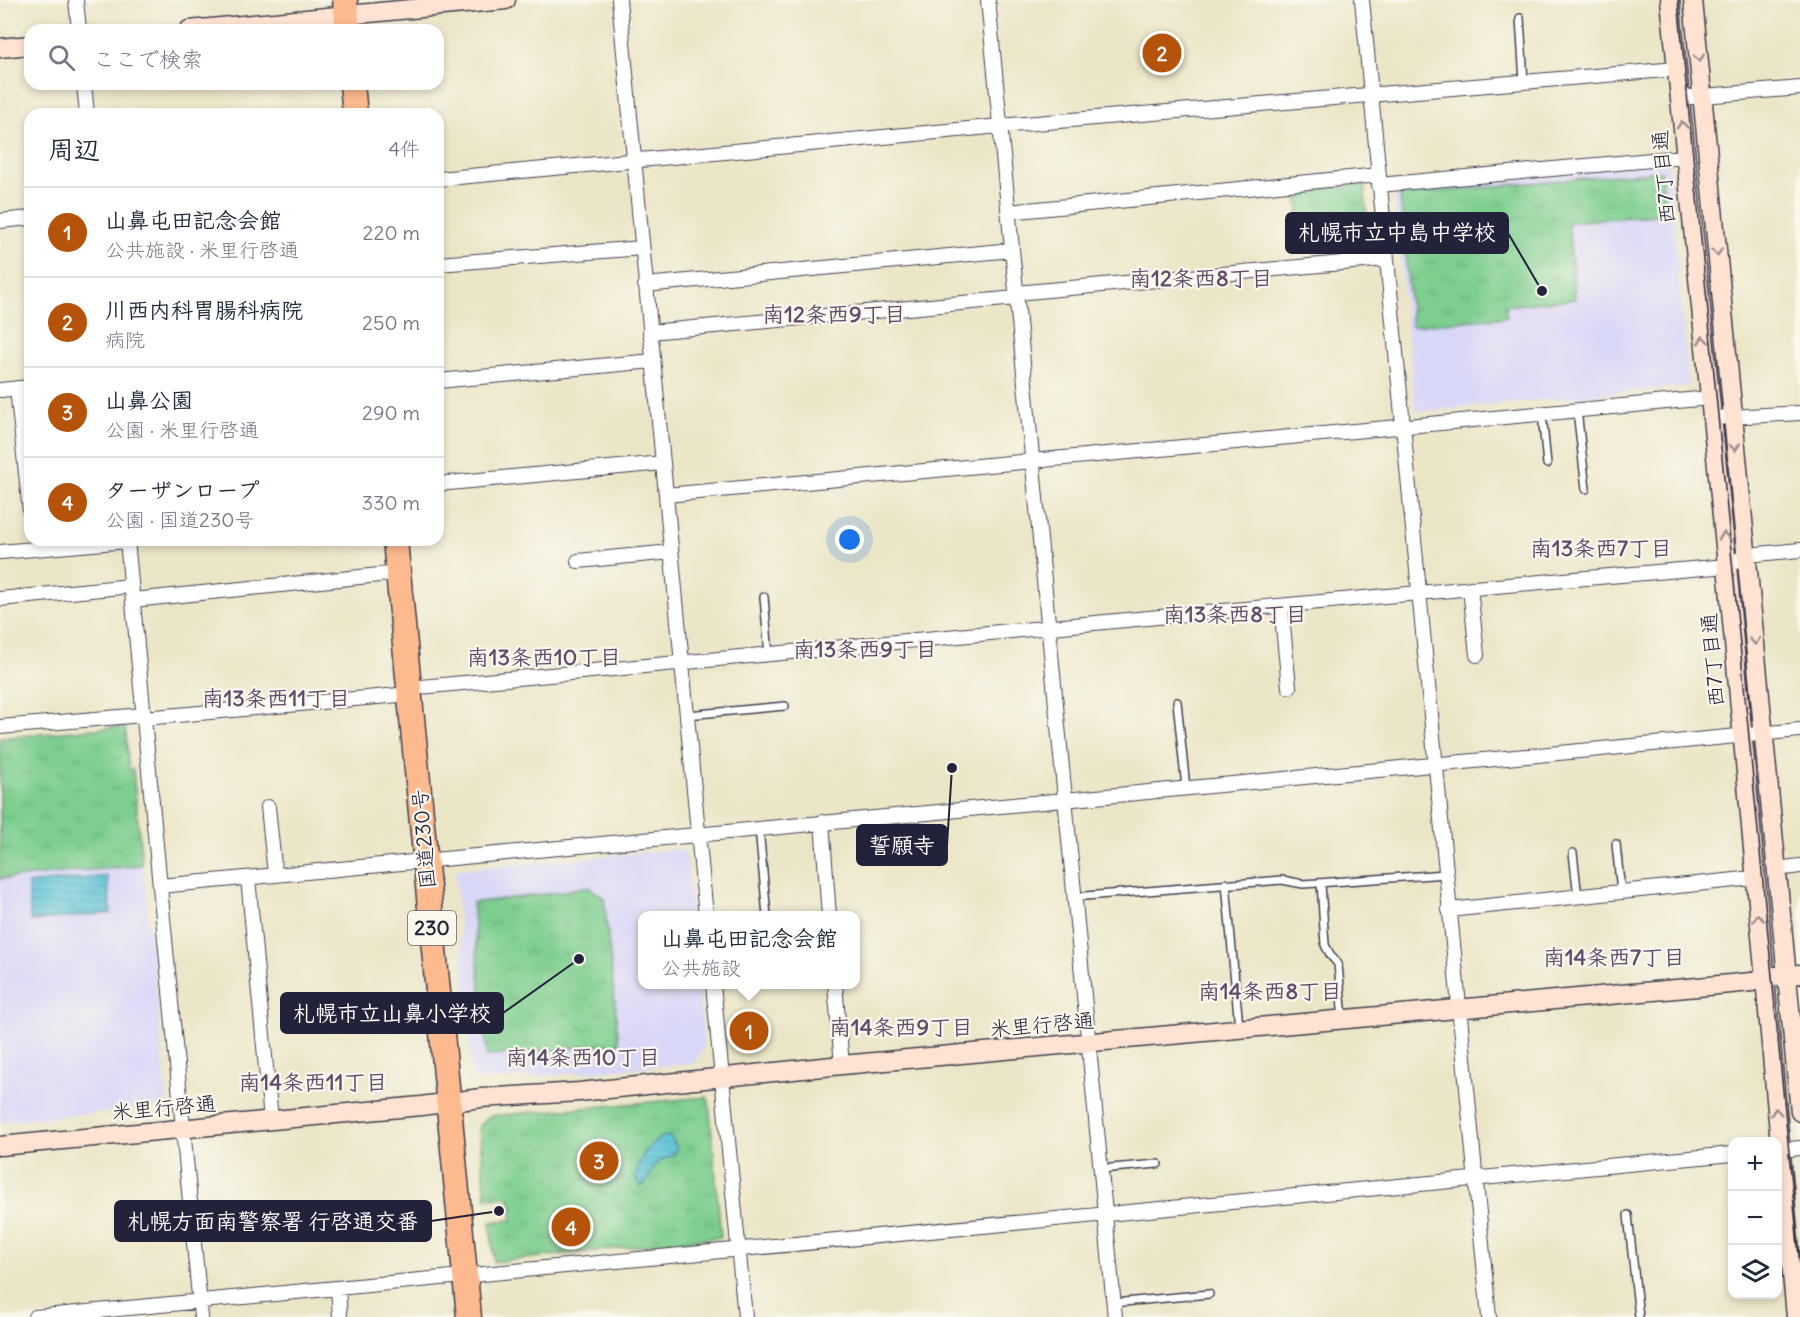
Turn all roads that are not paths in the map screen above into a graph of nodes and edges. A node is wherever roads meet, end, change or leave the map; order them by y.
1 (76, 0) edge
2 (506, 0) edge
3 (619, 0) edge
4 (988, 0) edge
5 (1362, 0) edge
6 (1670, 0) edge
7 (1693, 0) edge
8 (346, 15) edge
9 (1520, 18) dead end
10 (78, 24) edge
11 (252, 24) edge
12 (24, 46) edge
13 (0, 48) edge
14 (1677, 69) junction
15 (1524, 82) junction
16 (1800, 88) edge
17 (85, 90) edge
18 (353, 90) edge
19 (1371, 95) junction
20 (1702, 96) junction
21 (1680, 98) junction
22 (86, 108) edge
23 (354, 108) edge
24 (1000, 126) junction
25 (1684, 157) junction
26 (633, 161) junction
27 (444, 178) edge
28 (1379, 180) junction
29 (1008, 212) junction
30 (24, 219) edge
31 (0, 221) edge
32 (642, 248) junction
33 (1012, 250) junction
34 (1386, 259) junction
35 (444, 264) edge
36 (645, 285) junction
37 (1016, 295) junction
38 (650, 332) junction
39 (653, 361) junction
40 (444, 380) edge
41 (23, 388) edge
42 (0, 390) edge
43 (1710, 398) junction
44 (24, 406) edge
45 (1577, 410) junction
46 (1800, 413) edge
47 (1542, 414) junction
48 (1732, 417) junction
49 (1712, 418) junction
50 (1402, 426) junction
51 (1032, 462) junction
52 (663, 464) junction
53 (1547, 464) dead end
54 (444, 483) edge
55 (1586, 489) dead end
56 (666, 495) junction
57 (26, 546) edge
58 (128, 546) edge
59 (397, 546) edge
60 (1800, 550) edge
61 (0, 552) edge
62 (671, 552) junction
63 (1747, 555) junction
64 (578, 561) dead end
65 (1726, 566) junction
66 (399, 573) junction
67 (131, 585) junction
68 (1470, 588) junction
69 (1418, 592) junction
70 (764, 597) dead end
71 (0, 599) edge
72 (133, 600) junction
73 (1281, 606) junction
74 (1048, 629) junction
75 (769, 655) junction
76 (1477, 655) dead end
77 (682, 663) junction
78 (1289, 687) dead end
79 (410, 691) junction
80 (1177, 702) dead end
81 (785, 706) dead end
82 (687, 715) junction
83 (144, 716) junction
84 (0, 727) edge
85 (1800, 730) edge
86 (1763, 733) junction
87 (1742, 735) junction
88 (1435, 764) junction
89 (1186, 788) junction
90 (1064, 800) junction
91 (268, 807) dead end
92 (822, 822) junction
93 (759, 828) junction
94 (699, 833) junction
95 (1616, 844) dead end
96 (1573, 853) dead end
97 (426, 861) junction
98 (1800, 866) edge
99 (1777, 869) junction
100 (1446, 874) junction
101 (275, 875) junction
102 (248, 878) junction
103 (1754, 879) junction
104 (1226, 883) junction
105 (1321, 883) junction
106 (160, 886) junction
107 (1622, 892) junction
108 (1073, 897) junction
109 (1578, 897) junction
110 (1449, 910) junction
111 (706, 911) edge
112 (766, 911) edge
113 (829, 911) edge
114 (1793, 974) edge
115 (1764, 977) junction
116 (713, 989) edge
117 (835, 989) edge
118 (1459, 1009) junction
119 (1343, 1019) junction
120 (1239, 1028) junction
121 (1088, 1043) junction
122 (842, 1065) junction
123 (1798, 1076) edge
124 (722, 1078) junction
125 (1773, 1078) junction
126 (448, 1104) junction
127 (1800, 1112) edge
128 (271, 1120) junction
129 (183, 1128) junction
130 (1778, 1137) edge
131 (0, 1146) edge
132 (1800, 1148) edge
133 (1782, 1150) edge
134 (1728, 1154) edge
135 (1158, 1164) dead end
136 (1100, 1169) junction
137 (1475, 1178) junction
138 (1782, 1179) edge
139 (1105, 1215) junction
140 (1628, 1215) dead end
141 (739, 1250) junction
142 (465, 1275) junction
143 (338, 1288) junction
144 (1209, 1294) dead end
145 (200, 1302) junction
146 (1113, 1303) junction
147 (35, 1317) edge
148 (201, 1317) edge
149 (340, 1317) edge
150 (469, 1317) edge
151 (745, 1317) edge
152 (1115, 1317) edge
153 (1489, 1317) edge
154 (1639, 1317) edge
155 (1796, 1317) edge

1 - 10 street
2 - 8 street
3 - 26 street
4 - 24 street
5 - 19 street
6 - 14 street, 西7丁目通
7 -> 20 street, 西7丁目通
8 - 11 street
9 - 15 lane
12 - 13 street
14 - 15 street
14 - 21 street, 西7丁目通
15 - 19 street
16 - 20 street
17 - 22 street
18 - 23 highway
19 - 24 street
19 - 28 street
20 - 21 street
20 -> 48 street, 西7丁目通
25 -> 21 street, 西7丁目通
24 - 26 street
24 - 29 street
25 - 28 street
43 -> 25 street, 西7丁目通
26 - 27 street
26 - 32 street
28 - 29 street
28 - 34 street
29 - 33 street
30 - 31 street
32 - 35 street
32 - 36 street
33 - 36 street
33 - 37 street
34 - 37 street
34 - 50 street
36 - 38 street
37 - 38 street
37 - 51 street
38 - 39 street
39 - 40 street
39 - 52 street
41 - 42 street
41 - 44 street
43 - 45 street
43 - 49 street, 西7丁目通
45 - 47 street
45 - 55 lane
46 - 48 street
47 - 50 street
47 - 53 lane
48 - 49 street
48 -> 63 street, 西7丁目通
65 -> 49 street, 西7丁目通
50 - 51 street
50 - 69 street
51 - 56 street
51 - 74 street
52 - 54 street
52 - 56 street
56 - 62 street
57 - 61 street
58 - 67 street
59 - 66 highway, 国道230号 / 230
60 - 63 street
62 - 64 street
62 - 77 street
63 - 65 street
63 -> 86 street, 西7丁目通
65 - 68 street
65 - 87 street, 西7丁目通
66 - 72 street
66 - 79 highway, 国道230号 / 230
67 - 71 street
67 - 72 street
68 - 69 street
68 - 76 street
69 - 73 street
69 - 88 street
70 - 75 lane
72 - 83 street
73 - 74 street
73 - 78 street
74 - 75 street
74 - 90 street
75 - 77 street
77 - 79 street
77 - 82 street
79 - 83 street
79 - 97 highway, 国道230号 / 230
80 - 89 lane
81 - 82 lane
82 - 94 street
83 - 84 street
83 - 106 street
85 - 86 street
86 - 87 street
86 - 99 street, 西7丁目通
87 - 88 street
87 - 103 street, 西7丁目通
88 - 89 street
88 - 100 street
89 - 90 street
90 - 92 street
90 - 108 street
91 - 101 street
92 - 93 street
92 - 113 street
93 - 94 street
93 - 112 lane
94 - 97 street
94 - 111 street
95 - 107 lane
96 - 109 lane
97 - 101 street
97 - 126 highway, 国道230号 / 230
98 - 99 street
99 - 114 street, 西7丁目通
100 - 105 lane
100 - 110 street
101 - 102 street
102 - 106 street
102 - 128 street
103 - 107 street
115 -> 103 street, 西7丁目通
104 - 105 lane
104 - 108 lane
104 - 120 lane
105 - 119 lane
106 - 129 street
107 - 109 street
108 - 121 street
109 - 110 street
110 - 118 street
114 - 115 street, 米里行啓通
114 - 123 street, 西7丁目通
115 - 118 street, 米里行啓通
115 - 125 street, 西7丁目通
116 - 124 street
117 - 122 street
118 - 119 street, 米里行啓通
118 - 137 street
119 - 120 street, 米里行啓通
120 - 121 street, 米里行啓通
121 - 122 street, 米里行啓通
121 - 136 street
122 - 124 street, 米里行啓通
123 - 125 street
123 - 127 street, 西7丁目通
124 - 126 street, 米里行啓通
124 - 141 street
130 -> 125 street, 西7丁目通
126 - 128 street, 米里行啓通
126 - 142 highway, 国道230号 / 230
128 - 129 street, 米里行啓通
129 - 131 street, 米里行啓通
129 - 145 street
132 - 133 street
134 - 137 street
135 - 136 lane
136 - 139 street
137 - 139 street
137 - 153 street
138 - 155 street, 西7丁目通
139 - 141 street
139 - 146 street
140 - 154 lane
141 - 142 street
141 - 151 street
142 - 143 street
142 - 150 highway, 国道230号 / 230
143 - 145 street
143 - 149 street
144 - 146 lane
145 - 147 street
145 - 148 street
146 - 152 street

